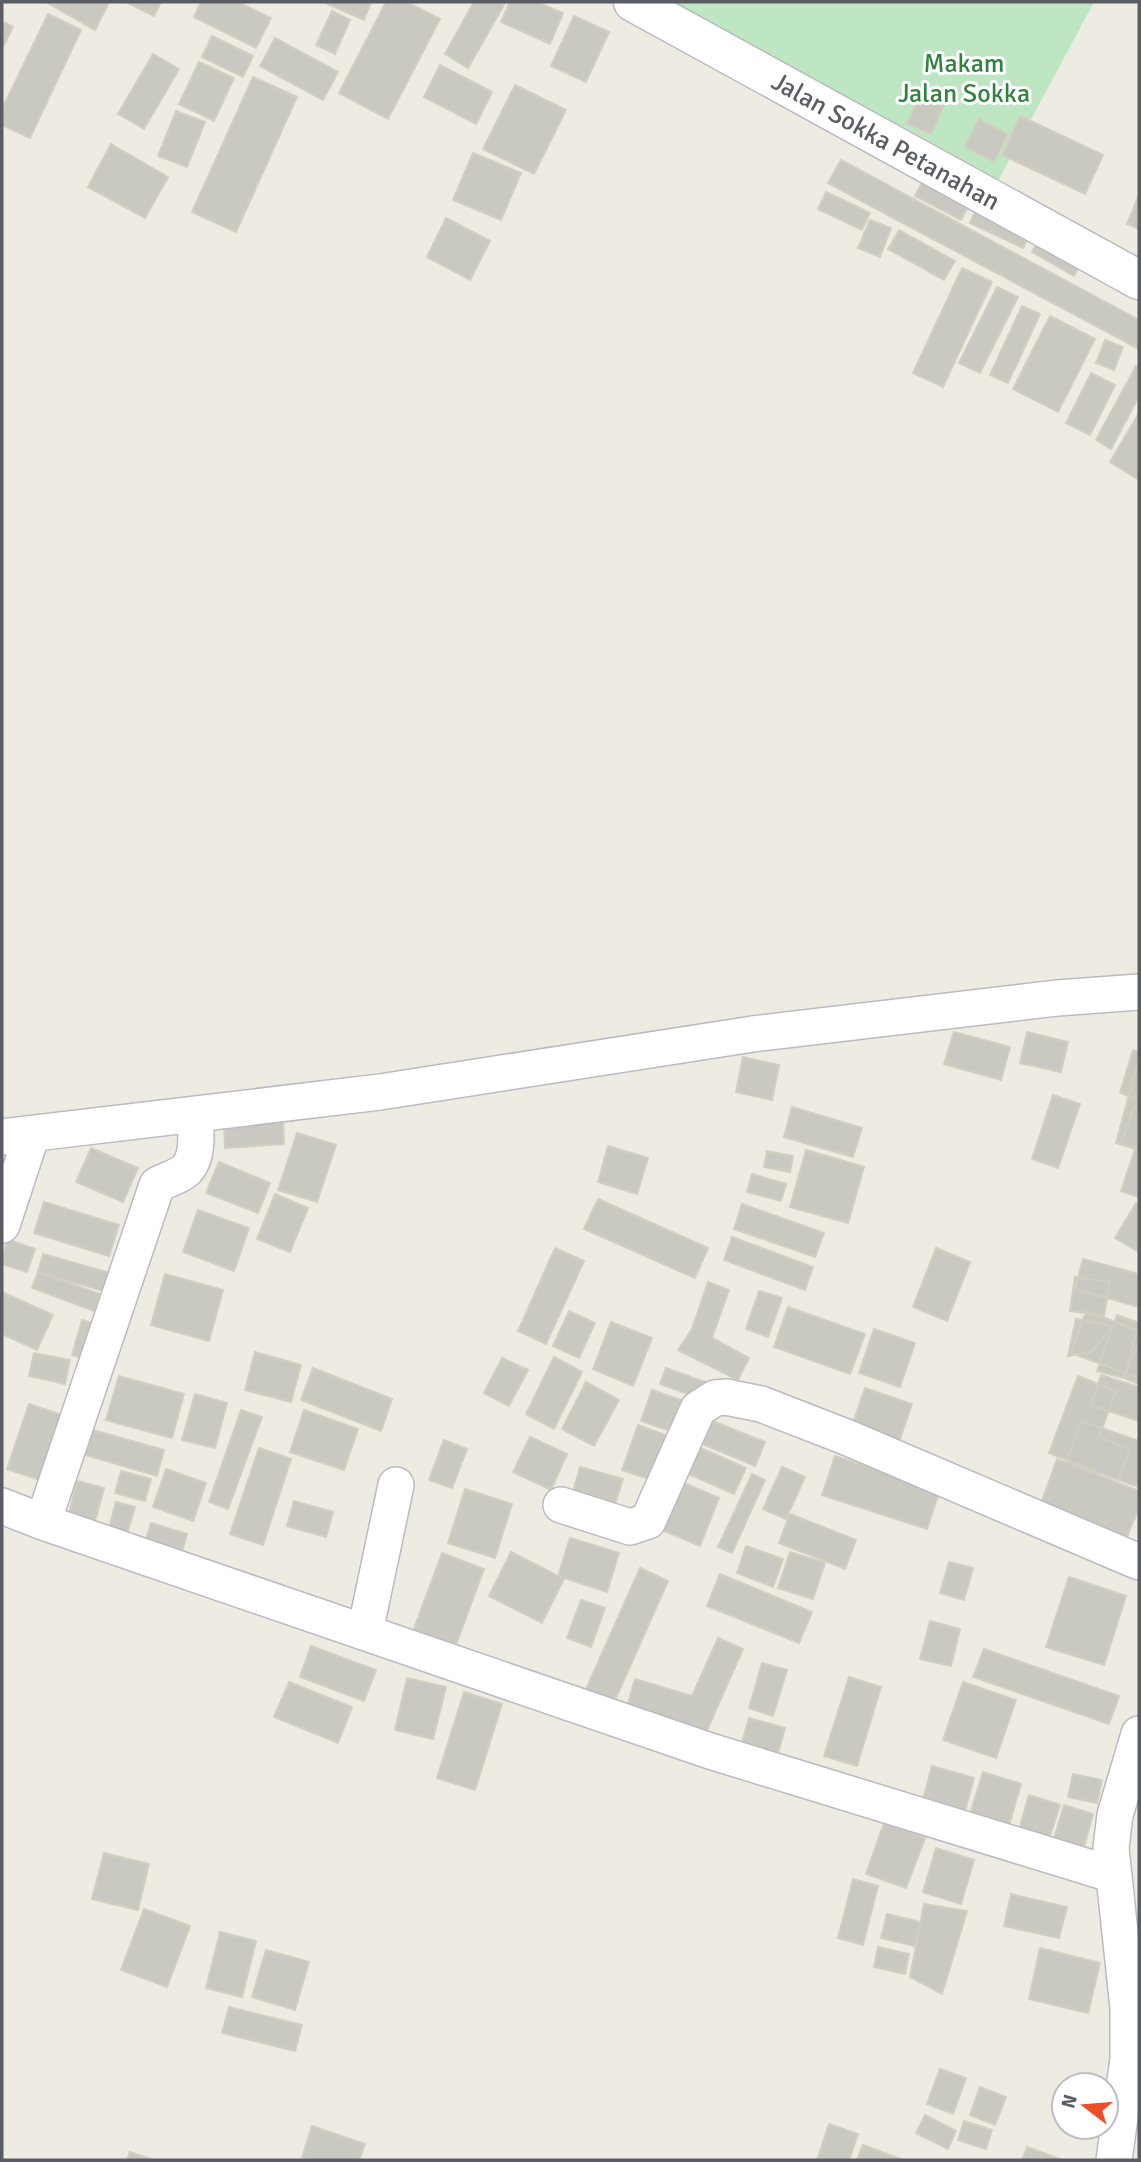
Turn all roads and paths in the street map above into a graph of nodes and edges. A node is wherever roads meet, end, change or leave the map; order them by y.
1 (633, 2) edge
2 (1139, 280) edge
3 (1139, 992) edge
4 (195, 1114) junction
5 (17, 1136) edge
6 (2, 1225) edge
7 (397, 1485) dead end
8 (561, 1505) dead end
9 (2, 1506) edge
10 (43, 1522) junction
11 (1139, 1562) edge
12 (365, 1632) junction
13 (1139, 1734) edge
14 (1114, 1875) junction
15 (1124, 2142) edge

1 - 2 street, Jalan Sokka Petanahan
3 - 4 street
4 - 5 street
4 - 10 street
5 - 6 street
7 - 12 street
8 - 11 street
9 - 10 street
10 - 12 street
12 - 14 street
13 - 14 street
14 - 15 street

